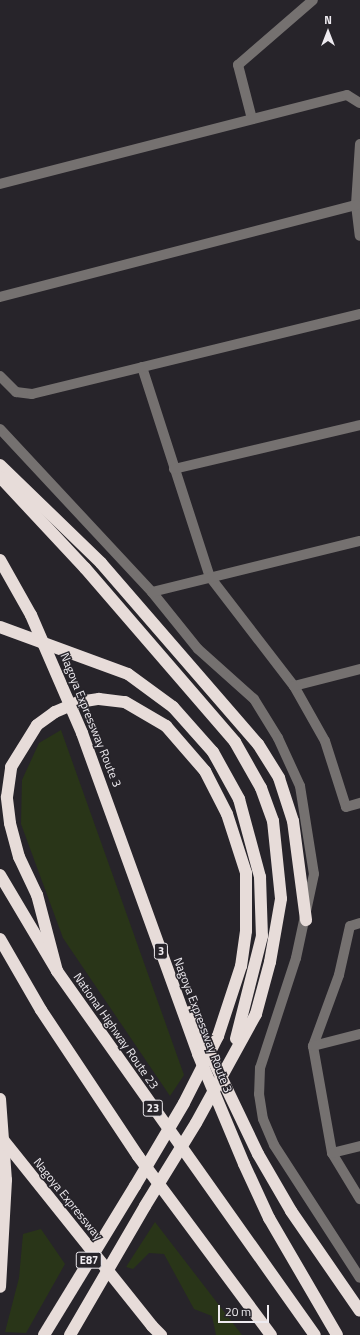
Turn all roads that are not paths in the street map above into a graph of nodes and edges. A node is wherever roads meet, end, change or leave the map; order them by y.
1 (313, 0) edge
2 (360, 103) edge
3 (252, 119) junction
4 (360, 144) edge
5 (0, 184) edge
6 (356, 205) junction
7 (360, 236) edge
8 (0, 297) edge
9 (360, 314) edge
10 (142, 367) junction
11 (0, 376) edge
12 (360, 425) edge
13 (0, 429) edge
14 (0, 465) edge
15 (174, 468) junction
16 (0, 477) edge
17 (360, 541) edge
18 (0, 560) edge
19 (210, 577) junction
20 (152, 592) junction
21 (0, 627) edge
22 (360, 669) edge
23 (294, 686) junction
24 (360, 803) edge
25 (0, 875) edge
26 (306, 920) junction
27 (360, 923) edge
28 (0, 939) edge
29 (57, 971) junction
30 (169, 974) junction
31 (360, 1034) edge
32 (313, 1046) junction
33 (230, 1058) junction
34 (0, 1099) edge
35 (0, 1136) edge
36 (360, 1146) edge
37 (332, 1153) junction
38 (360, 1199) edge
39 (360, 1278) edge
40 (0, 1287) edge
41 (360, 1311) edge
42 (155, 1330) edge
43 (44, 1335) edge
44 (70, 1335) edge
45 (161, 1335) edge
46 (271, 1335) edge
47 (316, 1335) edge
48 (337, 1335) edge

1 - 3 street
2 - 3 street
3 - 5 street
4 - 6 street
6 - 7 street
6 - 8 street
9 - 10 street
10 - 11 street
10 - 15 street
12 - 15 street
13 - 20 street
14 - 26 highway
15 - 19 street
16 - 33 highway
17 - 19 street
18 - 30 highway, Nagoya Expressway Route 3 / 3, bridge
19 - 20 street
19 - 23 street
20 - 26 street
21 - 33 highway
22 - 23 street
23 - 24 street
25 - 29 highway, National Highway Route 23 / 23
26 - 39 street
27 - 32 street
28 - 46 highway
29 - 43 highway, E87, bridge
29 - 47 highway, National Highway Route 23 / 23
30 - 41 highway, bridge
30 - 48 highway, Nagoya Expressway Route 3 / 3, bridge
31 - 32 street
32 - 37 street
33 - 44 highway, E87, bridge
34 - 40 highway
35 - 42 highway, Nagoya Expressway, bridge
36 - 37 street
37 - 38 street
42 - 45 highway, Nagoya Expressway

